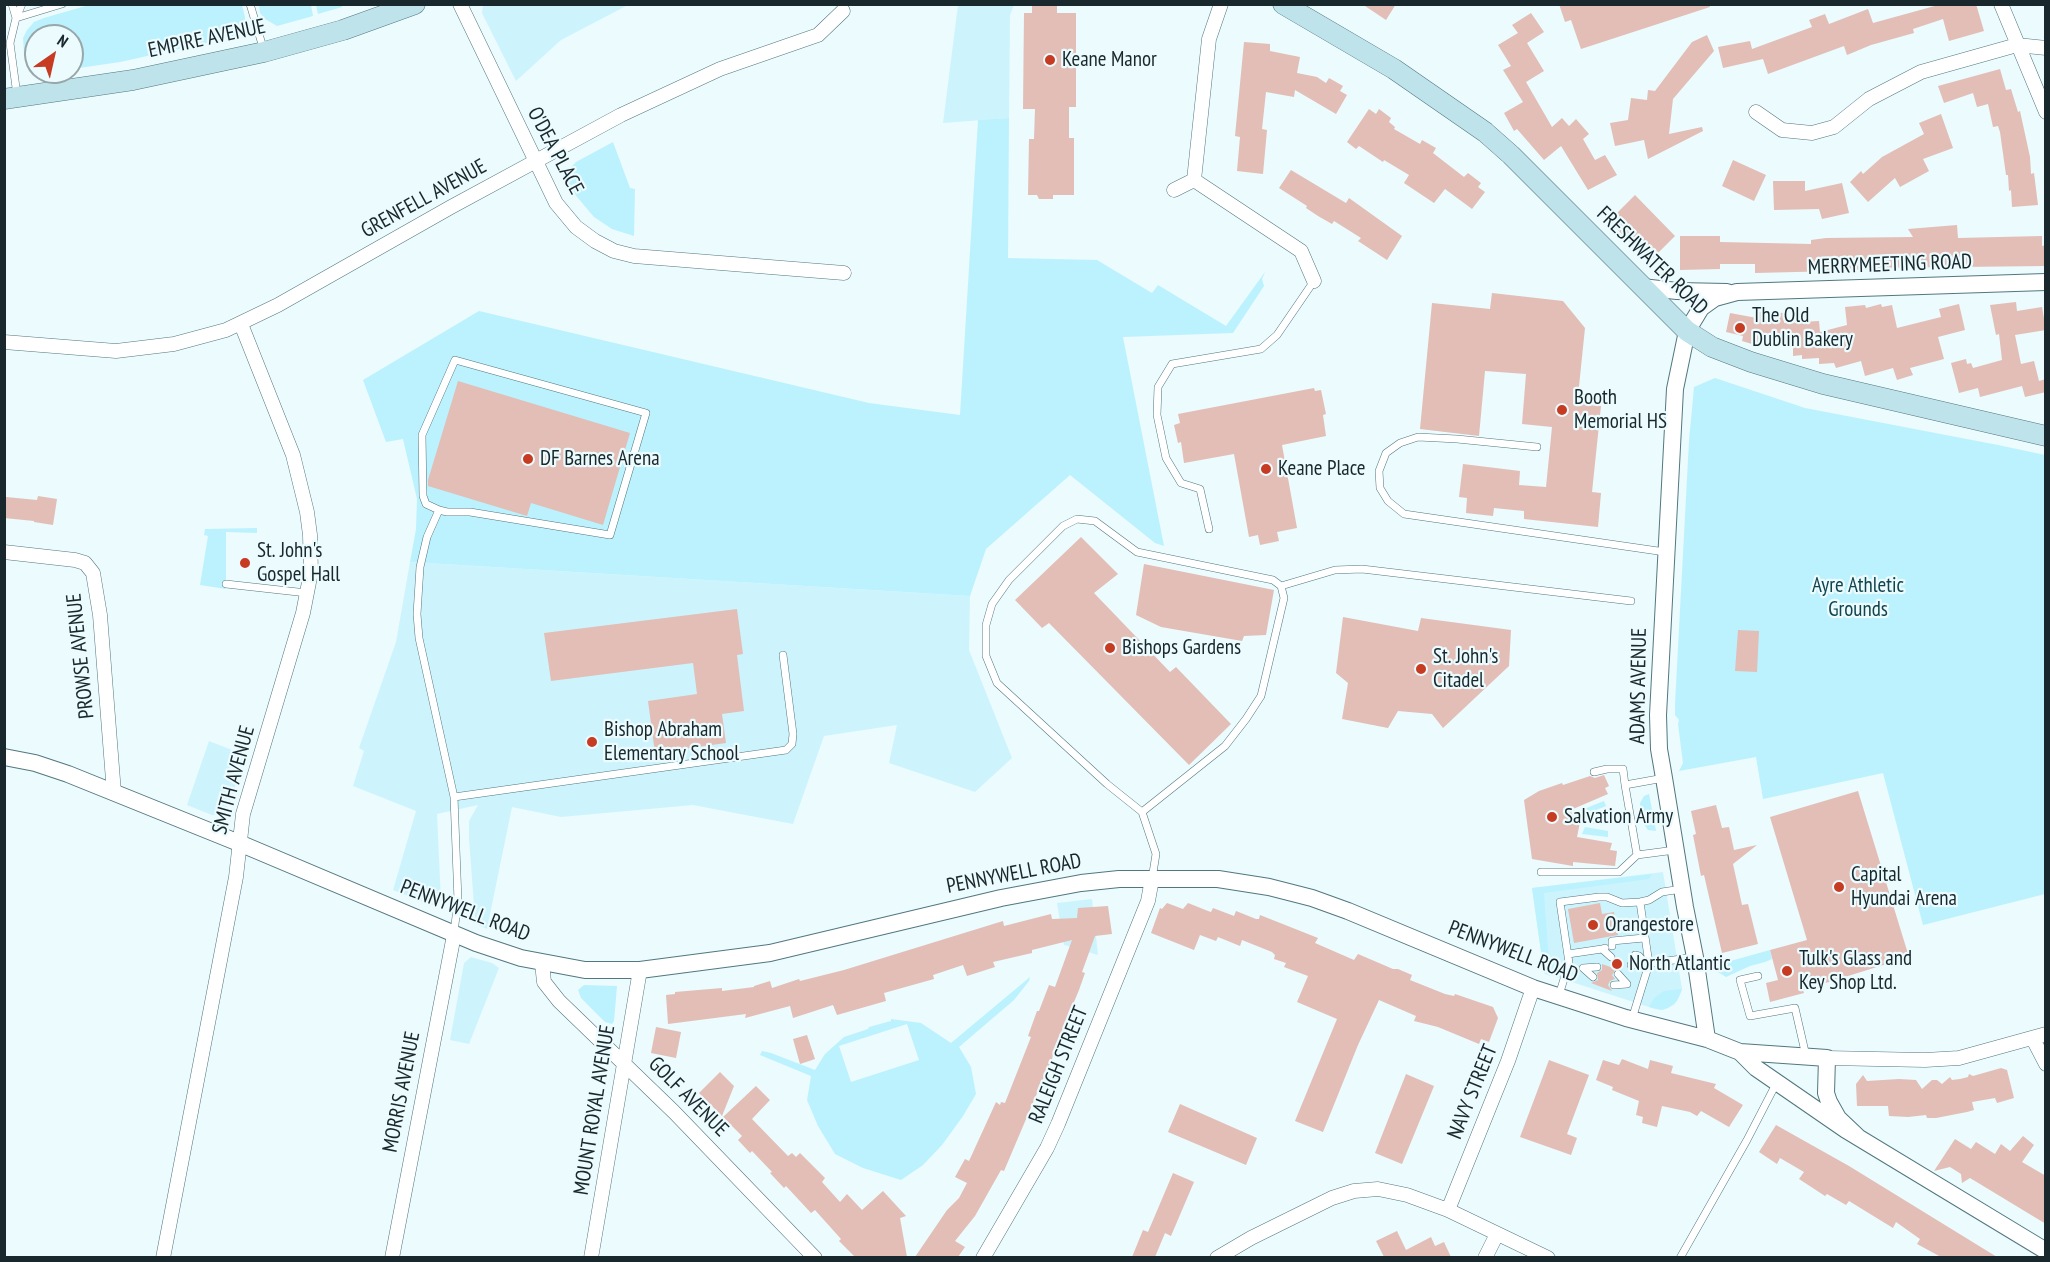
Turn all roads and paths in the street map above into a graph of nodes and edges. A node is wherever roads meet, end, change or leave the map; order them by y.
1 (12, 4) edge
2 (22, 4) edge
3 (62, 4) edge
4 (250, 4) edge
5 (415, 4) edge
6 (460, 4) edge
7 (1221, 4) edge
8 (2001, 4) edge
9 (1291, 6) edge
10 (843, 11) dead end
11 (16, 18) junction
12 (2017, 45) junction
13 (2046, 48) edge
14 (264, 52) junction
15 (11, 98) edge
16 (1756, 112) dead end
17 (2046, 112) edge
18 (535, 163) junction
19 (1194, 180) junction
20 (1174, 190) dead end
21 (844, 273) dead end
22 (1314, 281) joint
23 (2046, 282) edge
24 (1642, 287) junction
25 (1737, 292) junction
26 (241, 324) junction
27 (1687, 331) junction
28 (4, 342) edge
29 (2046, 436) edge
30 (1537, 447) dead end
31 (439, 510) junction
32 (1209, 529) dead end
33 (4, 552) edge
34 (1665, 552) junction
35 (226, 584) dead end
36 (1281, 586) junction
37 (308, 594) junction
38 (1631, 602) dead end
39 (783, 655) dead end
40 (4, 757) edge
41 (1594, 772) dead end
42 (1664, 778) junction
43 (1625, 785) junction
44 (114, 793) junction
45 (454, 797) junction
46 (1142, 812) junction
47 (238, 843) junction
48 (1676, 850) junction
49 (1637, 855) junction
50 (1541, 872) dead end
51 (1152, 879) junction
52 (1682, 889) junction
53 (1640, 902) junction
54 (454, 935) junction
55 (1644, 938) junction
56 (1602, 949) junction
57 (1568, 954) junction
58 (1635, 955) dead end
59 (1611, 957) dead end
60 (1695, 957) junction
61 (542, 963) junction
62 (1569, 963) junction
63 (1647, 964) junction
64 (1631, 965) dead end
65 (1597, 967) dead end
66 (1583, 968) junction
67 (640, 970) junction
68 (1618, 974) dead end
69 (1758, 976) dead end
70 (1593, 977) dead end
71 (1627, 984) junction
72 (1614, 985) dead end
73 (1533, 988) junction
74 (1641, 988) junction
75 (1559, 995) junction
76 (1632, 1019) junction
77 (2039, 1036) edge
78 (1707, 1039) junction
79 (1740, 1052) junction
80 (1806, 1056) junction
81 (1827, 1058) junction
82 (625, 1063) junction
83 (2046, 1064) edge
84 (1777, 1082) junction
85 (1858, 1137) junction
86 (1448, 1210) junction
87 (1497, 1234) junction
88 (2046, 1251) edge
89 (163, 1257) edge
90 (392, 1257) edge
91 (591, 1257) edge
92 (815, 1257) edge
93 (983, 1257) edge
94 (1217, 1257) edge
95 (1485, 1257) edge
96 (1548, 1257) edge
97 (1680, 1257) edge

1 - 11 lane
2 - 11 lane
3 - 11 lane
4 - 14 lane
5 - 14 main road, EMPIRE AVENUE
6 - 18 street, O'DEA PLACE
7 - 19 street
8 - 12 street
9 - 24 main road, FRESHWATER ROAD
10 - 18 street, GRENFELL AVENUE
11 - 15 lane
12 - 13 street
12 - 16 street
12 - 17 street
14 - 15 main road, EMPIRE AVENUE
18 - 21 street, O'DEA PLACE
18 - 26 street, GRENFELL AVENUE
19 - 20 street
19 - 22 street
22 - 32 lane
23 - 25 street, MERRYMEETING ROAD
24 - 25 street, MERRYMEETING ROAD
24 - 27 main road, FRESHWATER ROAD
25 - 27 street, MERRYMEETING ROAD
26 - 28 street, GRENFELL AVENUE
26 - 37 street, SMITH AVENUE
27 - 29 main road, FRESHWATER ROAD
27 - 34 street, ADAMS AVENUE
30 - 34 lane
31 - 31 lane
31 - 45 lane
33 - 44 street, PROWSE AVENUE
34 - 42 street, ADAMS AVENUE
35 - 37 lane
36 - 38 lane
36 - 46 lane
36 - 46 lane
37 - 47 street, SMITH AVENUE
39 - 45 lane
40 - 44 street, PENNYWELL ROAD
41 - 43 lane
42 - 43 lane
42 - 48 street, ADAMS AVENUE
43 - 49 lane
44 - 47 street, PENNYWELL ROAD
45 - 54 lane
46 - 51 lane
47 - 54 street, PENNYWELL ROAD
47 - 89 street, SMITH AVENUE
48 - 49 lane
48 - 52 street, ADAMS AVENUE
49 - 50 lane
51 - 67 street, PENNYWELL ROAD
51 - 73 street, PENNYWELL ROAD
51 - 93 street, RALEIGH STREET
52 - 53 lane
52 - 60 street, ADAMS AVENUE
53 - 55 lane
53 - 57 lane
54 - 61 street, PENNYWELL ROAD
54 - 90 street, MORRIS AVENUE
55 - 56 lane
55 - 63 lane
56 - 57 lane
56 - 59 lane
57 - 62 lane
58 - 63 lane
60 - 63 lane
60 - 78 street, ADAMS AVENUE
61 - 67 street, PENNYWELL ROAD
61 - 82 street, GOLF AVENUE
62 - 66 lane
62 - 75 lane
63 - 64 lane
63 - 74 lane
65 - 66 lane
66 - 70 lane
67 - 82 street, MOUNT ROYAL AVENUE
68 - 71 lane
69 - 80 lane
71 - 72 lane
71 - 74 lane
73 - 75 street, PENNYWELL ROAD
73 - 86 street, NAVY STREET
74 - 76 lane
75 - 76 street, PENNYWELL ROAD
76 - 78 street, PENNYWELL ROAD
77 - 81 street, PENNYWELL ROAD
77 - 83 street
78 - 79 street, PENNYWELL ROAD
79 - 80 street, PENNYWELL ROAD
79 - 84 street
80 - 81 street, PENNYWELL ROAD
81 - 85 street
82 - 91 street, MOUNT ROYAL AVENUE
82 - 92 street, GOLF AVENUE
84 - 85 street
84 - 97 lane
85 - 88 street
86 - 87 street
86 - 94 street
87 - 95 street
87 - 96 street

